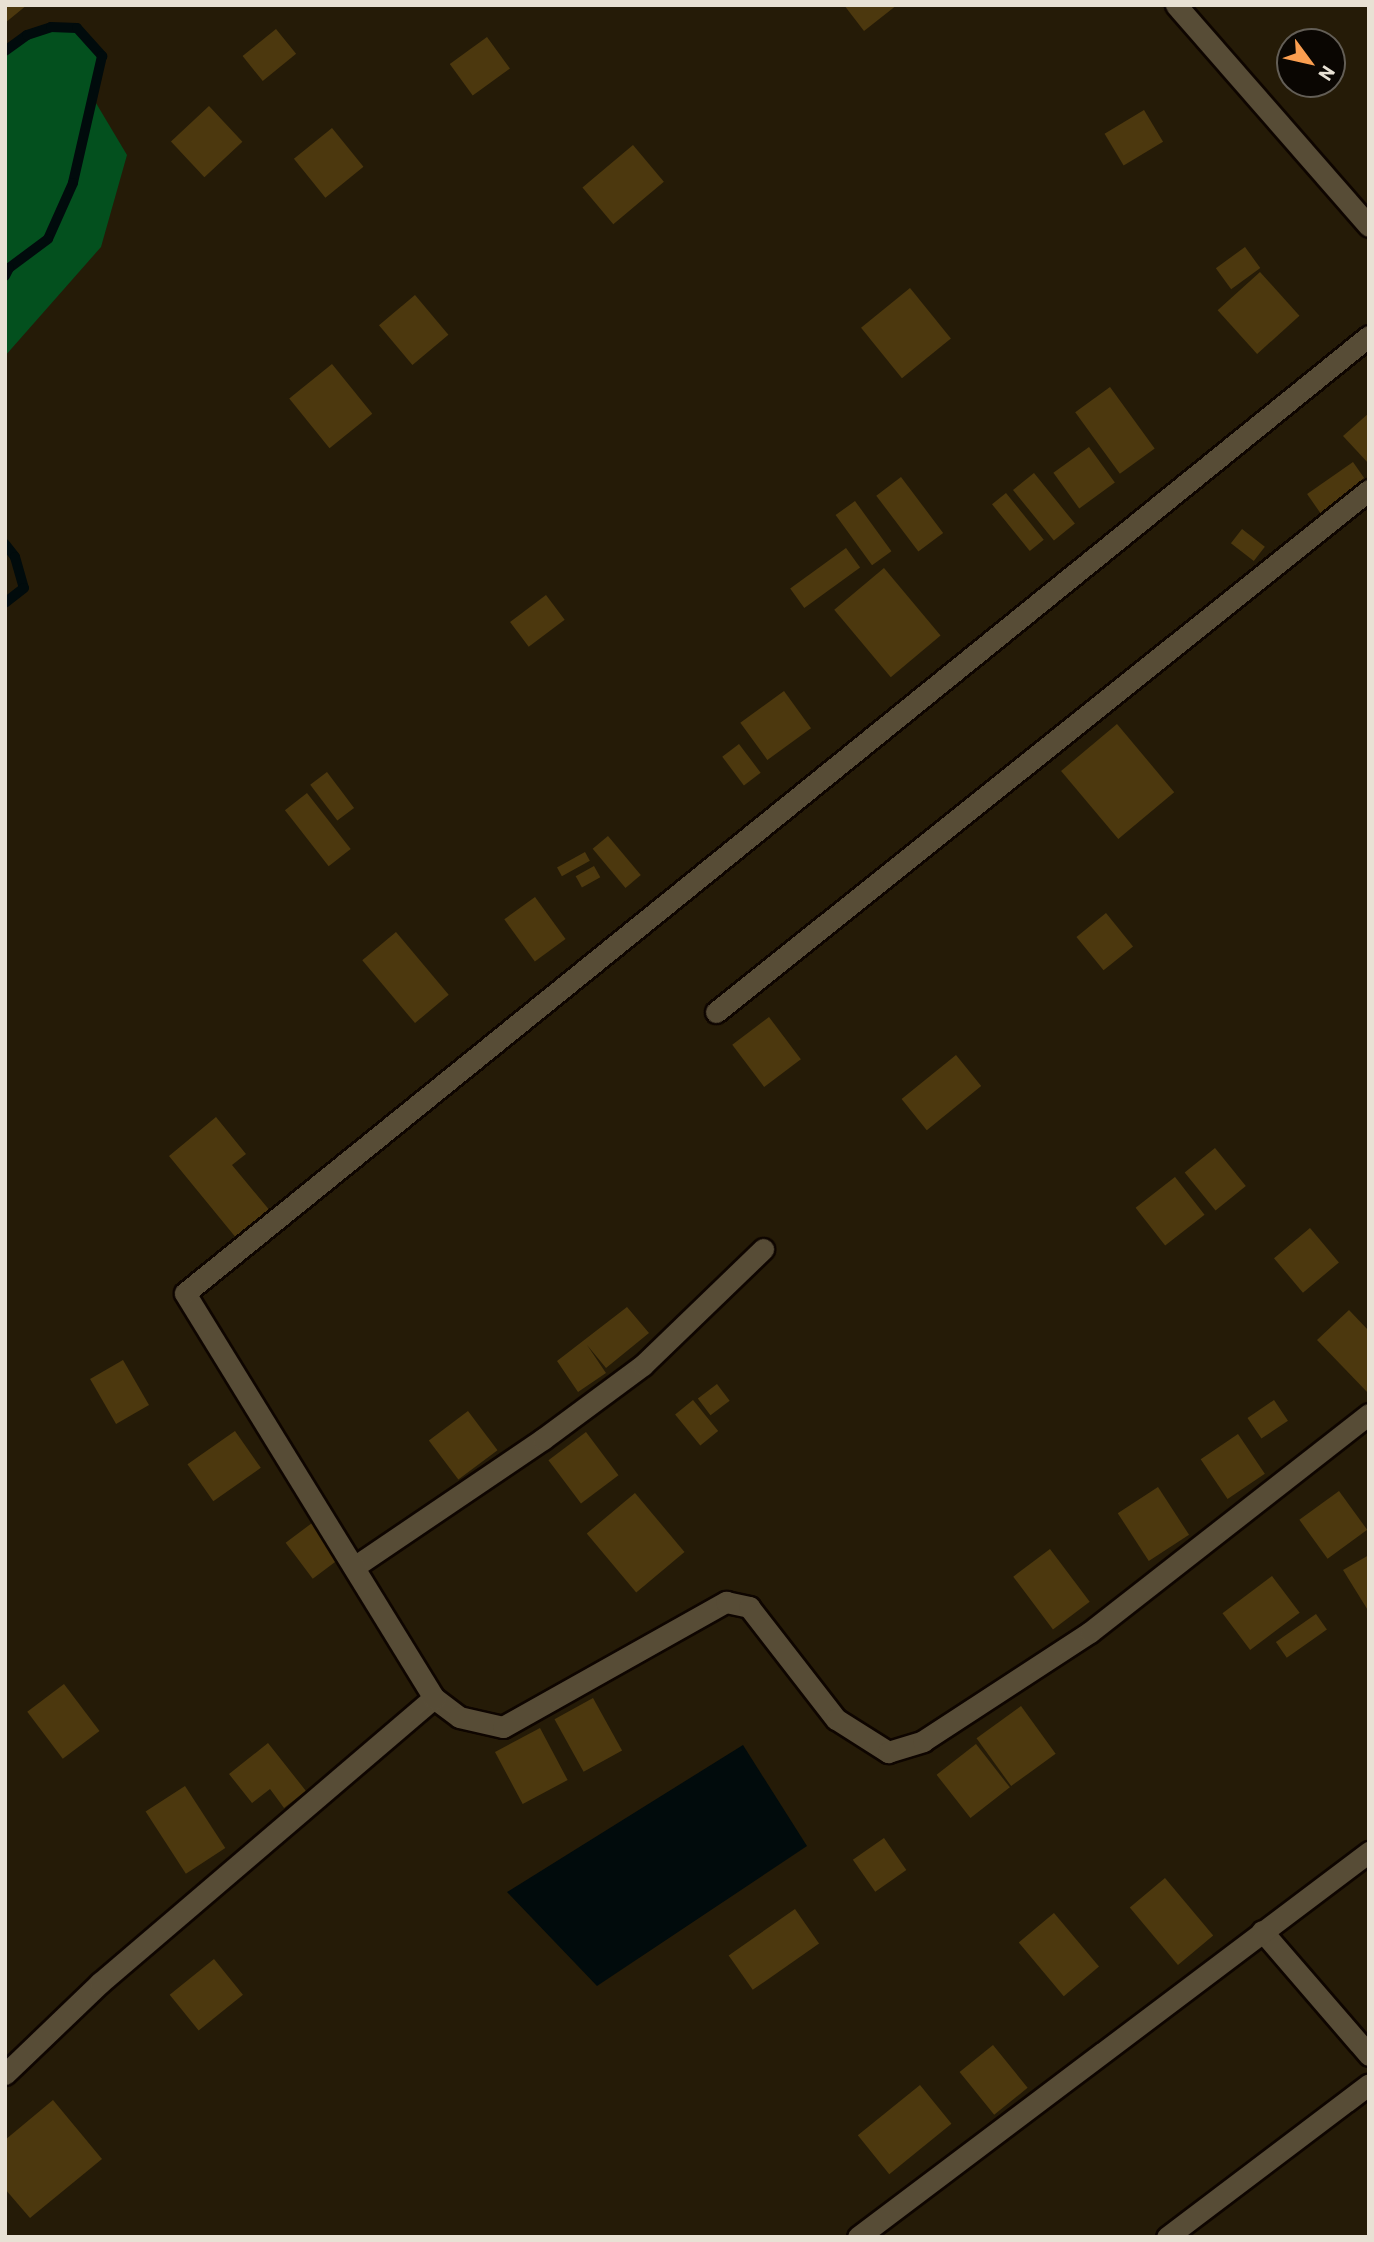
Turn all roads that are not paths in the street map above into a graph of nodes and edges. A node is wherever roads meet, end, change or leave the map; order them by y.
1 (1176, 5) edge
2 (1361, 203) edge
3 (1369, 226) edge
4 (1369, 336) edge
5 (1369, 490) edge
6 (716, 1012) dead end
7 (763, 1249) dead end
8 (1369, 1414) edge
9 (354, 1567) junction
10 (434, 1698) junction
11 (1369, 1853) edge
12 (1262, 1931) junction
13 (1369, 2055) edge
14 (5, 2074) edge
15 (1369, 2084) edge
16 (858, 2237) edge
17 (1167, 2237) edge

1 - 2 street
2 - 3 street
4 - 9 street
5 - 6 street
7 - 9 street
8 - 10 street
9 - 10 street
10 - 14 street
11 - 12 street
12 - 13 street
12 - 16 street
15 - 17 street

